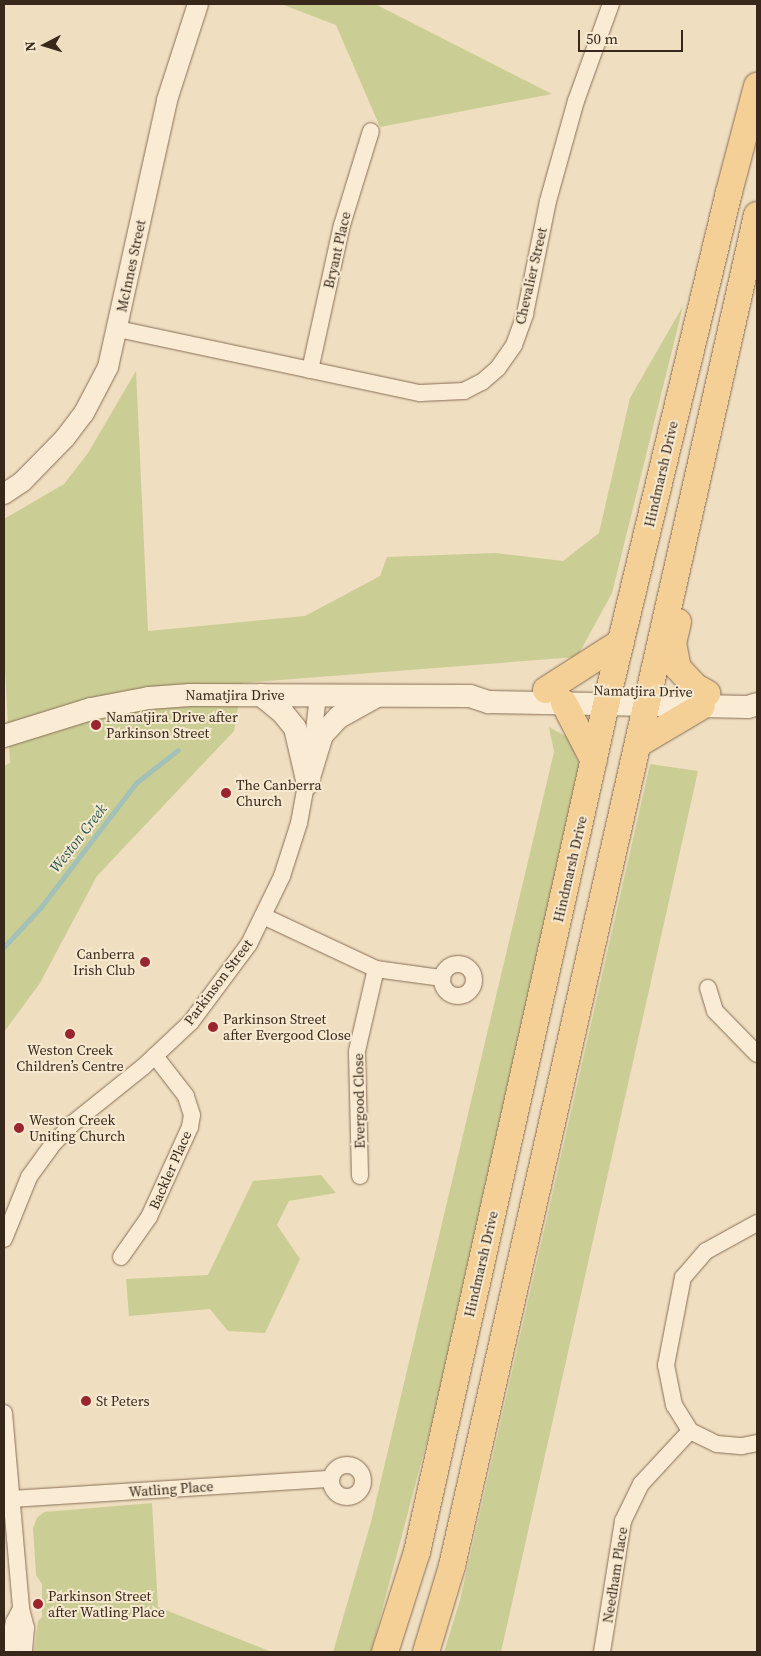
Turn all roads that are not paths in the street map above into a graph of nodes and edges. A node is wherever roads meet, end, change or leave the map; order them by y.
1 (198, 4) edge
2 (611, 4) edge
3 (757, 86) edge
4 (371, 131) dead end
5 (757, 215) edge
6 (118, 329) junction
7 (310, 370) junction
8 (4, 494) edge
9 (684, 535) junction
10 (621, 642) junction
11 (261, 695) junction
12 (378, 695) junction
13 (318, 696) junction
14 (555, 696) junction
15 (757, 696) edge
16 (608, 697) junction
17 (648, 698) junction
18 (704, 699) junction
19 (757, 704) edge
20 (4, 736) edge
21 (638, 744) junction
22 (594, 760) junction
23 (307, 784) junction
24 (264, 916) junction
25 (376, 969) junction
26 (442, 978) dead end
27 (708, 988) dead end
28 (757, 1054) edge
29 (155, 1056) junction
30 (360, 1176) dead end
31 (757, 1223) edge
32 (4, 1238) edge
33 (121, 1257) dead end
34 (4, 1413) edge
35 (690, 1431) junction
36 (757, 1443) edge
37 (331, 1479) dead end
38 (11, 1499) junction
39 (21, 1609) junction
40 (8, 1652) edge
41 (24, 1652) edge
42 (385, 1652) edge
43 (426, 1652) edge
44 (602, 1652) edge

1 - 6 street, McInnes Street
2 - 7 street, Chevalier Street
3 - 10 main road, Hindmarsh Drive
4 - 7 street, Bryant Place
5 - 9 main road
6 - 7 street, Chevalier Street
6 - 8 street, McInnes Street
9 - 17 main road
9 - 18 main road
10 - 14 main road
10 - 16 main road, Hindmarsh Drive
11 - 13 main road, Namatjira Drive
11 - 20 main road, Namatjira Drive
11 - 23 main road
12 - 13 main road, Namatjira Drive
12 - 14 main road, Namatjira Drive
12 - 23 main road
13 - 23 street, Parkinson Street
14 - 16 main road, Namatjira Drive
14 - 22 main road
15 - 18 main road, Namatjira Drive
16 - 17 main road, Namatjira Drive
16 - 22 main road, Hindmarsh Drive
17 - 18 main road, Namatjira Drive
17 - 21 main road
18 - 19 main road, Namatjira Drive
18 - 21 main road
21 - 43 main road
22 - 42 main road, Hindmarsh Drive
23 - 24 street, Parkinson Street
24 - 25 street
24 - 29 street, Parkinson Street
25 - 26 street
25 - 30 street, Evergood Close
27 - 28 street
29 - 32 street, Parkinson Street
29 - 33 street, Backler Place
31 - 35 street
34 - 38 street
35 - 36 street
35 - 44 street, Needham Place
37 - 38 street, Watling Place
38 - 39 street
39 - 40 street
39 - 41 street

